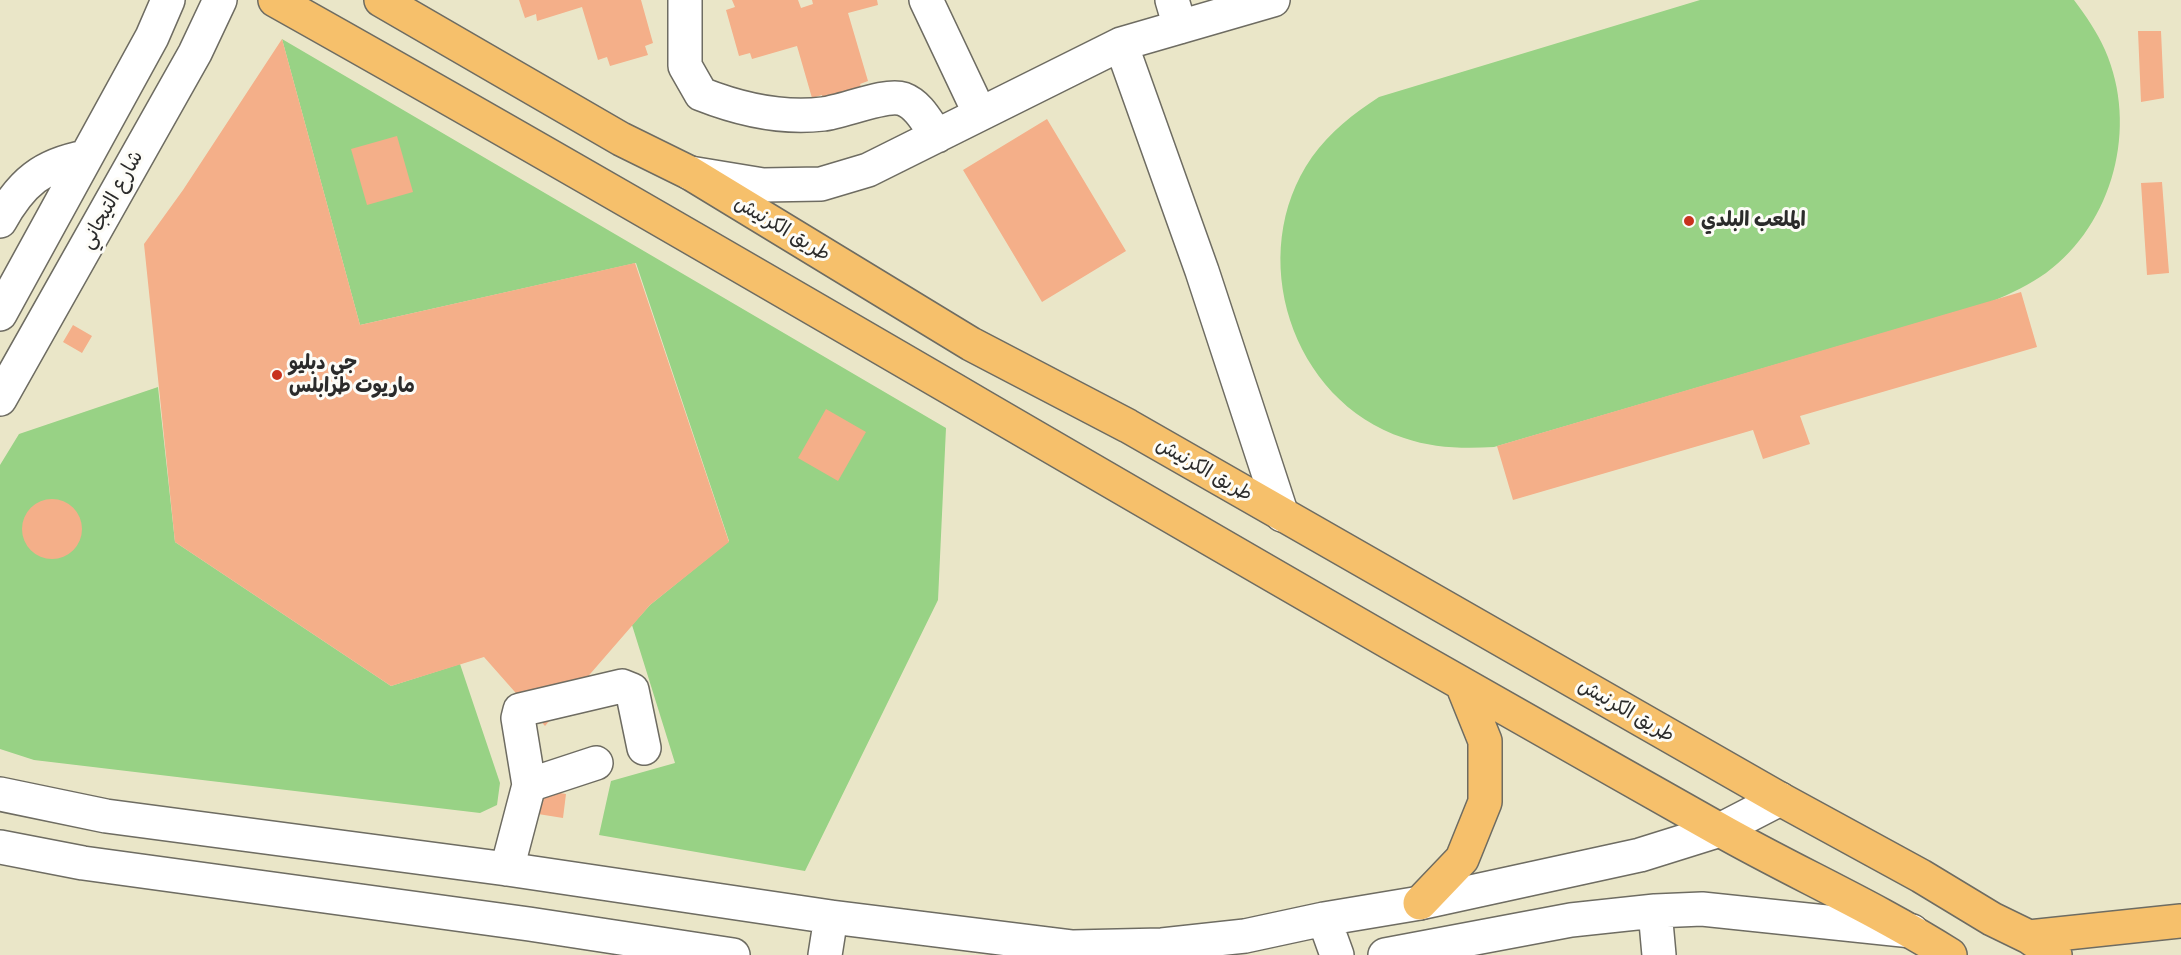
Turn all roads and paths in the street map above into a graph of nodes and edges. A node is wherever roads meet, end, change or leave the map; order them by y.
1 (168, 0) edge
2 (220, 0) edge
3 (275, 0) edge
4 (381, 0) edge
5 (685, 0) edge
6 (926, 0) edge
7 (1273, 0) edge
8 (1176, 13) edge
9 (1121, 44) junction
10 (980, 114) junction
11 (937, 136) junction
12 (86, 157) junction
13 (690, 173) junction
14 (0, 221) edge
15 (0, 314) edge
16 (0, 399) edge
17 (1282, 515) junction
18 (1462, 684) junction
19 (644, 748) dead end
20 (596, 763) dead end
21 (529, 785) junction
22 (0, 794) edge
23 (1780, 799) junction
24 (1720, 830) junction
25 (0, 848) edge
26 (507, 869) junction
27 (1420, 903) junction
28 (1654, 911) junction
29 (831, 917) junction
30 (1324, 919) junction
31 (2181, 921) edge
32 (1912, 931) junction
33 (2029, 937) junction
34 (733, 955) edge
35 (825, 955) edge
36 (1337, 955) edge
37 (1385, 955) edge
38 (1659, 955) edge
39 (1950, 955) edge
40 (2055, 955) edge

1 - 12 street
2 - 16 street, شارع التيجاني
3 - 18 highway
4 - 13 highway, طريق الكرنيش
5 - 11 street
6 - 10 street
7 - 8 street
8 - 9 street
9 - 10 street
9 - 17 street
10 - 11 street
11 - 13 street
12 - 14 street
12 - 15 street
13 - 17 highway, طريق الكرنيش
17 - 23 highway, طريق الكرنيش
18 - 24 highway
18 - 27 highway
19 - 21 street
20 - 21 street
21 - 26 street
22 - 26 street
23 - 24 street
23 - 33 highway, طريق الكرنيش
24 - 27 street
24 - 32 highway
25 - 34 street
26 - 29 street
27 - 30 street
28 - 32 street
28 - 37 street
28 - 38 street
29 - 30 street
29 - 35 street
30 - 36 street
31 - 33 highway
32 - 39 highway
33 - 40 highway, طريق الكرنيش

